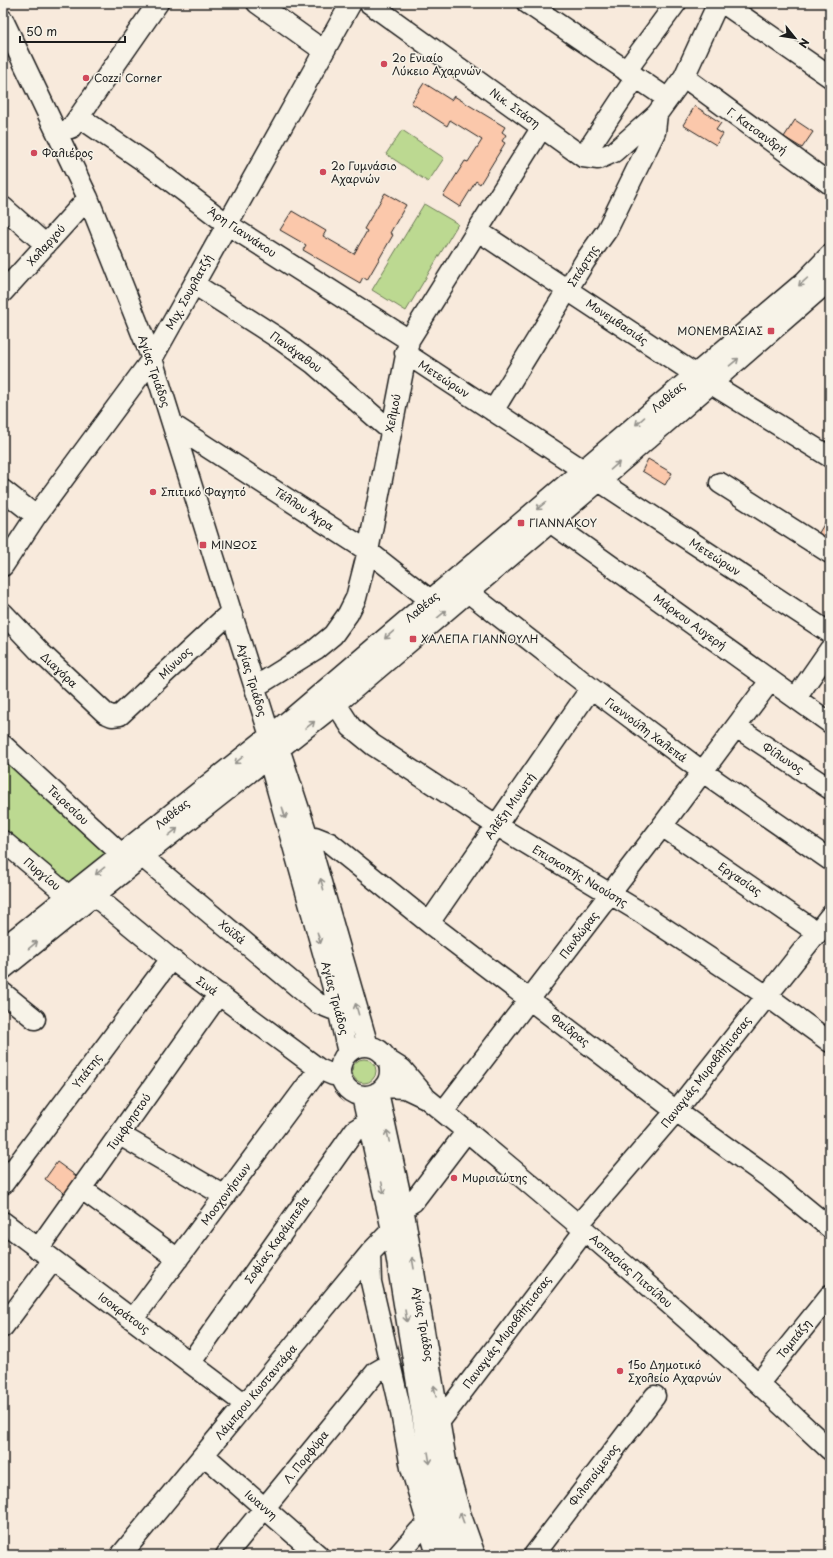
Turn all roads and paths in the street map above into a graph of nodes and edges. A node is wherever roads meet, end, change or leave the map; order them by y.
1 (158, 3) edge
2 (257, 3) edge
3 (351, 3) edge
4 (369, 3) edge
5 (527, 3) edge
6 (676, 3) edge
7 (718, 3) edge
8 (723, 3) edge
9 (4, 26) edge
10 (324, 51) junction
11 (631, 74) junction
12 (684, 77) junction
13 (830, 77) edge
14 (662, 106) junction
15 (79, 117) junction
16 (542, 127) junction
17 (62, 142) junction
18 (614, 152) junction
19 (583, 157) junction
20 (630, 181) junction
21 (830, 184) edge
22 (88, 198) junction
23 (3, 207) edge
24 (227, 224) junction
25 (478, 231) junction
26 (46, 245) junction
27 (830, 255) edge
28 (830, 280) edge
29 (194, 284) junction
30 (5, 286) edge
31 (569, 290) junction
32 (407, 346) junction
33 (152, 359) junction
34 (703, 379) junction
35 (493, 411) junction
36 (173, 425) junction
37 (390, 430) junction
38 (830, 457) edge
39 (591, 475) junction
40 (720, 483) dead end
41 (3, 490) edge
42 (36, 516) junction
43 (550, 522) junction
44 (368, 551) junction
45 (830, 553) edge
46 (3, 566) edge
47 (468, 592) junction
48 (430, 600) junction
49 (231, 612) junction
50 (3, 613) edge
51 (830, 633) edge
52 (830, 649) edge
53 (770, 681) junction
54 (255, 687) junction
55 (591, 688) junction
56 (796, 698) junction
57 (336, 704) junction
58 (120, 715) joint
59 (830, 723) edge
60 (736, 728) junction
61 (3, 745) edge
62 (272, 747) junction
63 (703, 772) junction
64 (830, 789) edge
65 (496, 825) junction
66 (662, 826) junction
67 (308, 838) junction
68 (3, 841) edge
69 (132, 855) junction
70 (830, 860) edge
71 (610, 894) junction
72 (81, 896) junction
73 (830, 916) edge
74 (429, 923) junction
75 (818, 933) junction
76 (3, 948) edge
77 (171, 959) junction
78 (3, 969) edge
79 (3, 993) edge
80 (219, 994) junction
81 (767, 996) junction
82 (530, 1000) junction
83 (338, 1009) junction
84 (35, 1019) dead end
85 (830, 1042) edge
86 (368, 1046) junction
87 (348, 1053) junction
88 (386, 1059) junction
89 (319, 1069) junction
90 (340, 1074) junction
91 (375, 1091) junction
92 (426, 1098) junction
93 (676, 1111) junction
94 (443, 1112) junction
95 (368, 1122) junction
96 (467, 1131) junction
97 (120, 1136) junction
98 (3, 1184) edge
99 (82, 1189) junction
100 (225, 1196) junction
101 (396, 1208) junction
102 (3, 1222) edge
103 (582, 1227) junction
104 (830, 1228) edge
105 (392, 1230) junction
106 (370, 1253) junction
107 (46, 1255) junction
108 (178, 1258) junction
109 (830, 1295) edge
110 (133, 1319) junction
111 (3, 1327) edge
112 (190, 1362) junction
113 (390, 1364) junction
114 (759, 1383) junction
115 (655, 1396) dead end
116 (245, 1404) junction
117 (432, 1423) junction
118 (830, 1450) edge
119 (204, 1455) junction
120 (265, 1508) junction
121 (428, 1528) junction
122 (121, 1555) edge
123 (226, 1555) edge
124 (318, 1555) edge
125 (398, 1555) edge
126 (437, 1555) edge
127 (458, 1555) edge
128 (475, 1555) edge
129 (534, 1555) edge

1 - 15 street
2 - 10 street
3 - 10 street, Μιχ. Σουρλατζή
4 - 16 street, Νικ. Στάση
5 - 11 street
6 - 11 street
7 - 12 street, Σπάρτης
8 - 13 street
9 - 17 street, Αγίας Τριάδος
10 - 24 street, Μιχ. Σουρλατζή
11 - 14 street
11 - 19 street
12 - 14 street, Σπάρτης
12 - 21 street, Γ. Κατσανδρή
14 - 18 street
14 - 20 street, Σπάρτης
15 - 17 street
15 - 24 street, Άρη Γιαννάκου
16 - 19 street, Νικ. Στάση
16 - 25 street, Χελμού
17 - 22 street, Αγίας Τριάδος
18 - 19 street
18 - 20 street
20 - 31 street, Σπάρτης
22 - 26 street, Χολαργού
22 - 33 street, Αγίας Τριάδος
23 - 26 street
24 - 29 street, Μιχ. Σουρλατζή
24 - 32 street, Άρη Γιαννάκου
25 - 31 street, Μονεμβασιάς
25 - 32 street, Χελμού
26 - 30 street, Χολαργού
27 -> 34 street, Λαθέας
34 -> 28 street, Λαθέας
29 - 33 street, Μιχ. Σουρλατζή
29 - 37 street, Πανάγαθου
31 - 34 street, Μονεμβασιάς
31 - 35 street, Σπάρτης
32 - 35 street, Μετεώρων
32 - 37 street, Χελμού
33 - 36 street, Αγίας Τριάδος
33 - 42 street, Μιχ. Σουρλατζή
34 - 38 street, Μονεμβασιάς
34 - 39 street, Λαθέας
35 - 39 street, Μετεώρων
36 - 44 street, Τέλλου Άγρα
36 - 49 street, Αγίας Τριάδος
37 - 44 street, Χελμού
39 - 43 street, Λαθέας
39 -> 48 street, Λαθέας
39 - 51 street, Μετεώρων
40 - 45 street
41 - 42 street
42 - 46 street, Μιχ. Σουρλατζή
43 - 47 street, Λαθέας
43 - 53 street, Μάρκου Αυγερή
44 - 48 street, Τέλλου Άγρα
44 - 54 street, Χελμού
47 - 55 street, Γιαννούλη Χαλεπά
57 -> 47 street, Λαθέας
48 -> 62 street, Λαθέας
49 - 54 street, Αγίας Τριάδος
49 - 58 street, Μίνωος
50 - 58 street, Διαγόρα
52 - 56 street
53 - 56 street, Μάρκου Αυγερή
53 - 60 street, Πανδώρας
54 - 62 street, Αγίας Τριάδος
55 - 63 street, Γιαννούλη Χαλεπά
55 - 65 street, Αλέξη Μινωτή
56 - 59 street, Μάρκου Αυγερή
62 -> 57 street, Λαθέας
57 - 65 street, Επισκοπής Ναούσης
60 - 63 street, Πανδώρας
60 - 64 street, Φίλωνος
61 - 69 street, Τειρεσίου
62 - 67 street, Αγίας Τριάδος
62 - 69 street, Λαθέας
62 -> 83 street, Αγίας Τριάδος
63 - 66 street, Πανδώρας
63 - 70 street, Γιαννούλη Χαλεπά
65 - 71 street, Επισκοπής Ναούσης
65 - 74 street, Αλέξη Μινωτή
66 - 71 street, Πανδώρας
66 - 75 street, Εργασίας
67 - 74 street, Φαίδρας
86 -> 67 street, Αγίας Τριάδος
68 - 72 street, Πυργίου
69 - 72 street, Λαθέας
69 - 83 street, Χοϊδά
71 - 81 street, Επισκοπής Ναούσης
71 - 82 street, Πανδώρας
72 - 76 street, Λαθέας
72 - 77 street, Σινά
78 -> 72 street, Λαθέας
73 - 75 street, Παναγιάς Μυροβλήτισσας
74 - 82 street, Φαίδρας
75 - 81 street, Παναγιάς Μυροβλήτισσας
77 - 80 street, Σινά
77 - 98 street, Υπάτης
79 - 84 street
80 - 89 street, Σινά
80 - 97 street, Τυμφρηστού
81 - 85 street, Επισκοπής Ναούσης
81 - 93 street, Παναγιάς Μυροβλήτισσας
82 - 93 street, Φαίδρας
82 - 94 street, Πανδώρας
83 - 87 street, Αγίας Τριάδος
86 - 87 street, Αγίας Τριάδος
86 - 88 street
87 - 90 street
88 - 91 street, Αγίας Τριάδος
88 - 92 street, Ασπασίας Πιτσίλου
89 - 90 street, Σινά
89 - 100 street, Μοσχονήσιων
90 - 91 street
91 - 92 street, Ασπασίας Πιτσίλου
91 - 95 street, Αγίας Τριάδος
101 -> 91 street, Αγίας Τριάδος
92 - 94 street, Ασπασίας Πιτσίλου
93 - 103 street, Παναγιάς Μυροβλήτισσας
93 - 104 street, Φαίδρας
94 - 96 street, Ασπασίας Πιτσίλου
95 -> 101 street, Αγίας Τριάδος
95 - 112 street, Σοφίας Καράμπελα
96 - 101 street
96 - 103 street, Ασπασίας Πιτσίλου
97 - 99 street, Τυμφρηστού
97 - 100 street
99 - 107 street, Τυμφρηστού
99 - 108 street
100 - 108 street, Μοσχονήσιων
101 - 105 street, Αγίας Τριάδος
117 -> 101 street, Αγίας Τριάδος
102 - 107 street, Ισοκράτους
103 - 114 street, Ασπασίας Πιτσίλου
103 - 117 street, Παναγιάς Μυροβλήτισσας
105 - 106 street, Λάμπρου Κωσταντάρα
105 -> 117 street, Αγίας Τριάδος
106 - 113 street
106 - 116 street, Λάμπρου Κωσταντάρα
107 - 110 street, Ισοκράτους
107 - 111 street, Τυμφρηστού
108 - 110 street, Μοσχονήσιων
109 - 114 street, Τομπάζη
110 - 112 street, Ισοκράτους
112 - 116 street, Ισοκράτους
113 - 120 street, Λ. Πορφύρα
113 - 121 street
114 - 118 street, Ασπασίας Πιτσίλου
115 - 129 street, Φιλοποίμενος
116 - 119 street, Λάμπρου Κωσταντάρα
117 -> 127 street, Αγίας Τριάδος
128 -> 117 street, Αγίας Τριάδος
119 - 120 street, Ιωαννη
119 - 122 street, Λάμπρου Κωσταντάρα
120 - 123 street, Λ. Πορφύρα
120 - 124 street, Ιωαννη
121 - 125 street
121 - 126 street

